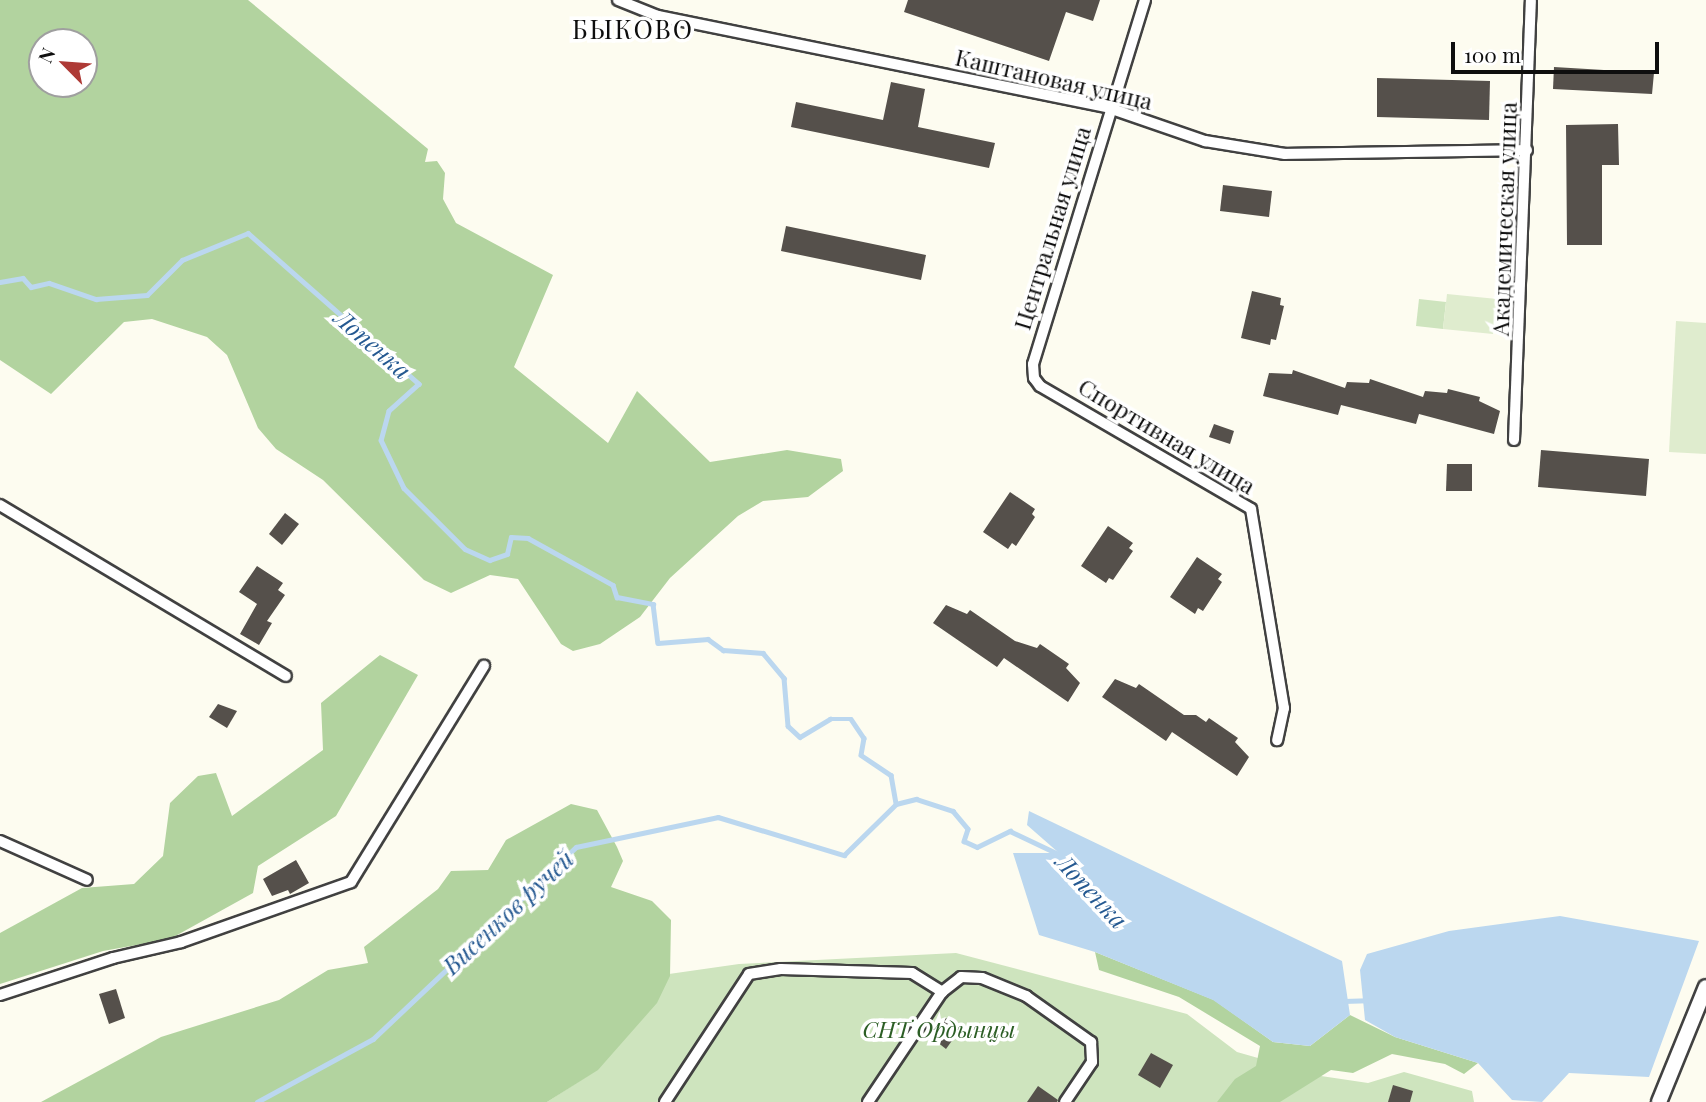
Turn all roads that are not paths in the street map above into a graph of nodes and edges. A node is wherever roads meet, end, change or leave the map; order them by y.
1 (618, 0) edge
2 (1145, 0) edge
3 (1531, 0) edge
4 (1109, 108) junction
5 (1527, 150) junction
6 (1040, 386) joint
7 (1514, 440) dead end
8 (0, 505) edge
9 (484, 666) dead end
10 (286, 676) dead end
11 (1277, 740) dead end
12 (0, 841) edge
13 (88, 880) dead end
14 (1706, 987) edge
15 (942, 992) junction
16 (0, 995) edge
17 (666, 1102) edge
18 (868, 1102) edge
19 (1065, 1102) edge
20 (1659, 1102) edge

1 - 4 street, Каштановая улица
2 - 4 street, Центральная улица
3 - 5 street, Академическая улица
4 - 5 street, Каштановая улица
4 - 6 street, Центральная улица
5 - 7 street, Академическая улица
6 - 11 street, Спортивная улица
8 - 10 street
9 - 16 street
12 - 13 street
14 - 20 street
15 - 17 street
15 - 18 street
15 - 19 street

